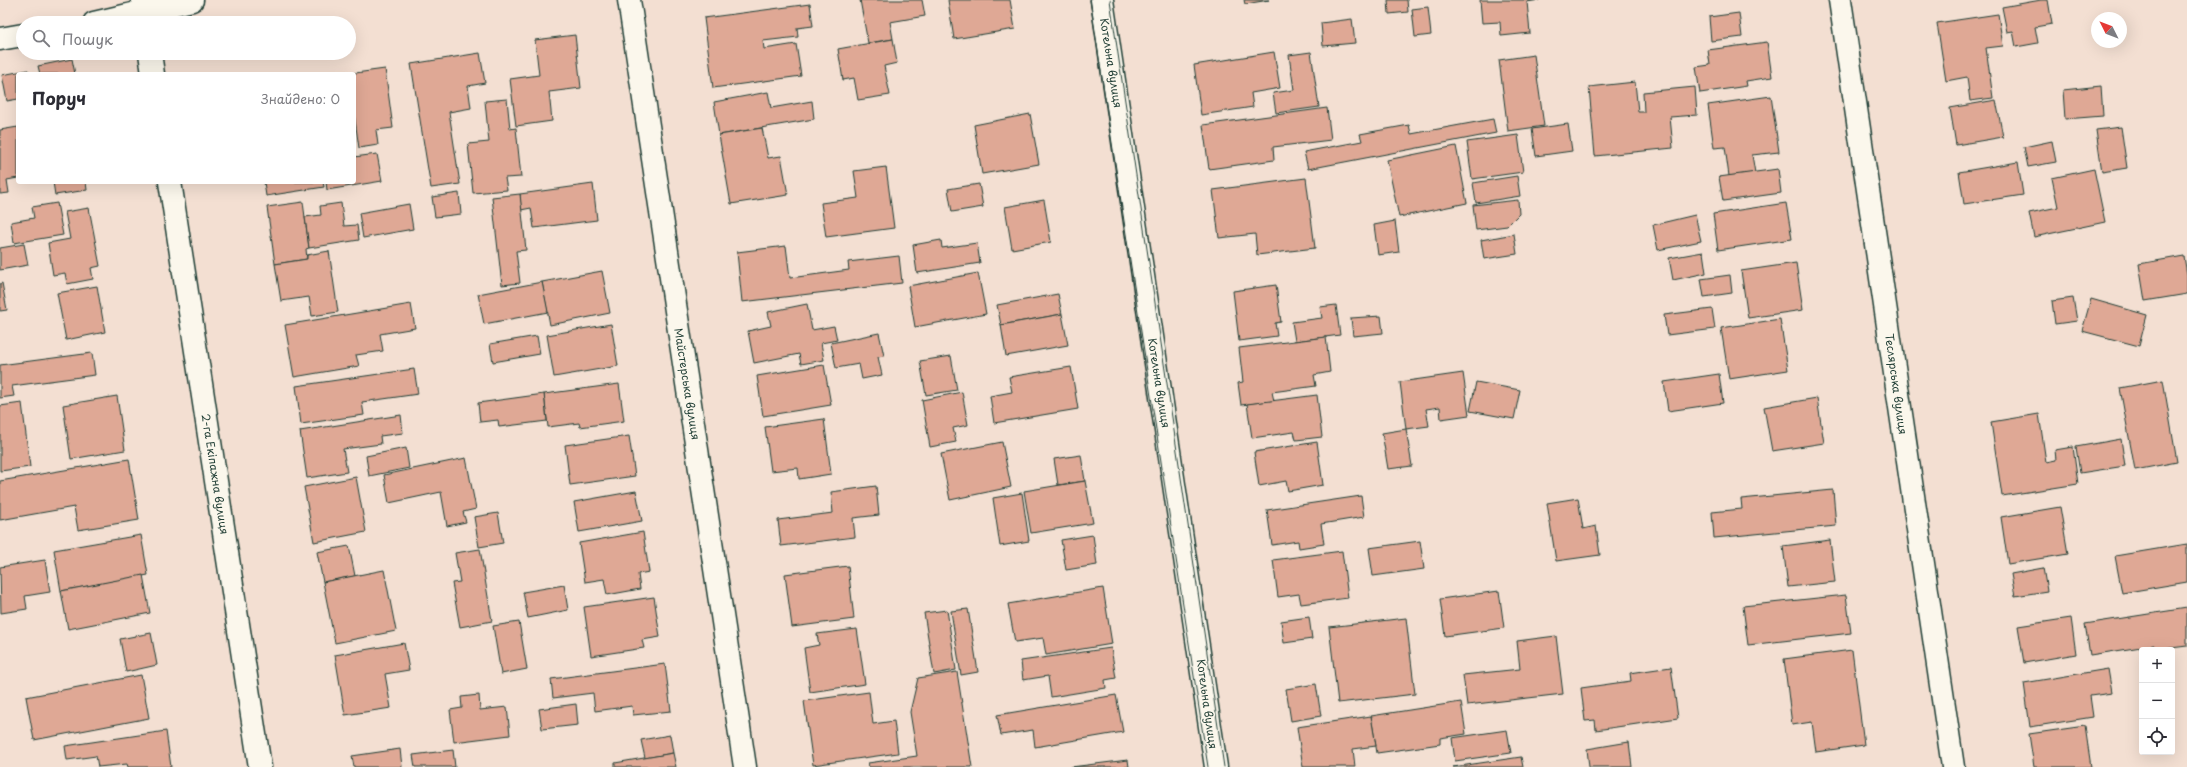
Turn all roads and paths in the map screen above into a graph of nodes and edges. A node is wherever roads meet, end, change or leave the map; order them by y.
1 (192, 0) edge
2 (629, 0) edge
3 (1102, 0) edge
4 (1840, 0) edge
5 (144, 12) edge
6 (126, 16) edge
7 (16, 37) edge
8 (0, 40) edge
9 (151, 60) edge
10 (154, 72) edge
11 (170, 184) edge
12 (260, 767) edge
13 (745, 767) edge
14 (1216, 767) edge
15 (1953, 767) edge

1 - 5 street
2 - 13 street, Майстерська вулиця
3 - 14 street, Котельна вулиця
4 - 15 street, Теслярська вулиця
5 - 6 street
7 - 8 street
9 - 10 street
11 - 12 street, 2-га Екіпажна вулиця

